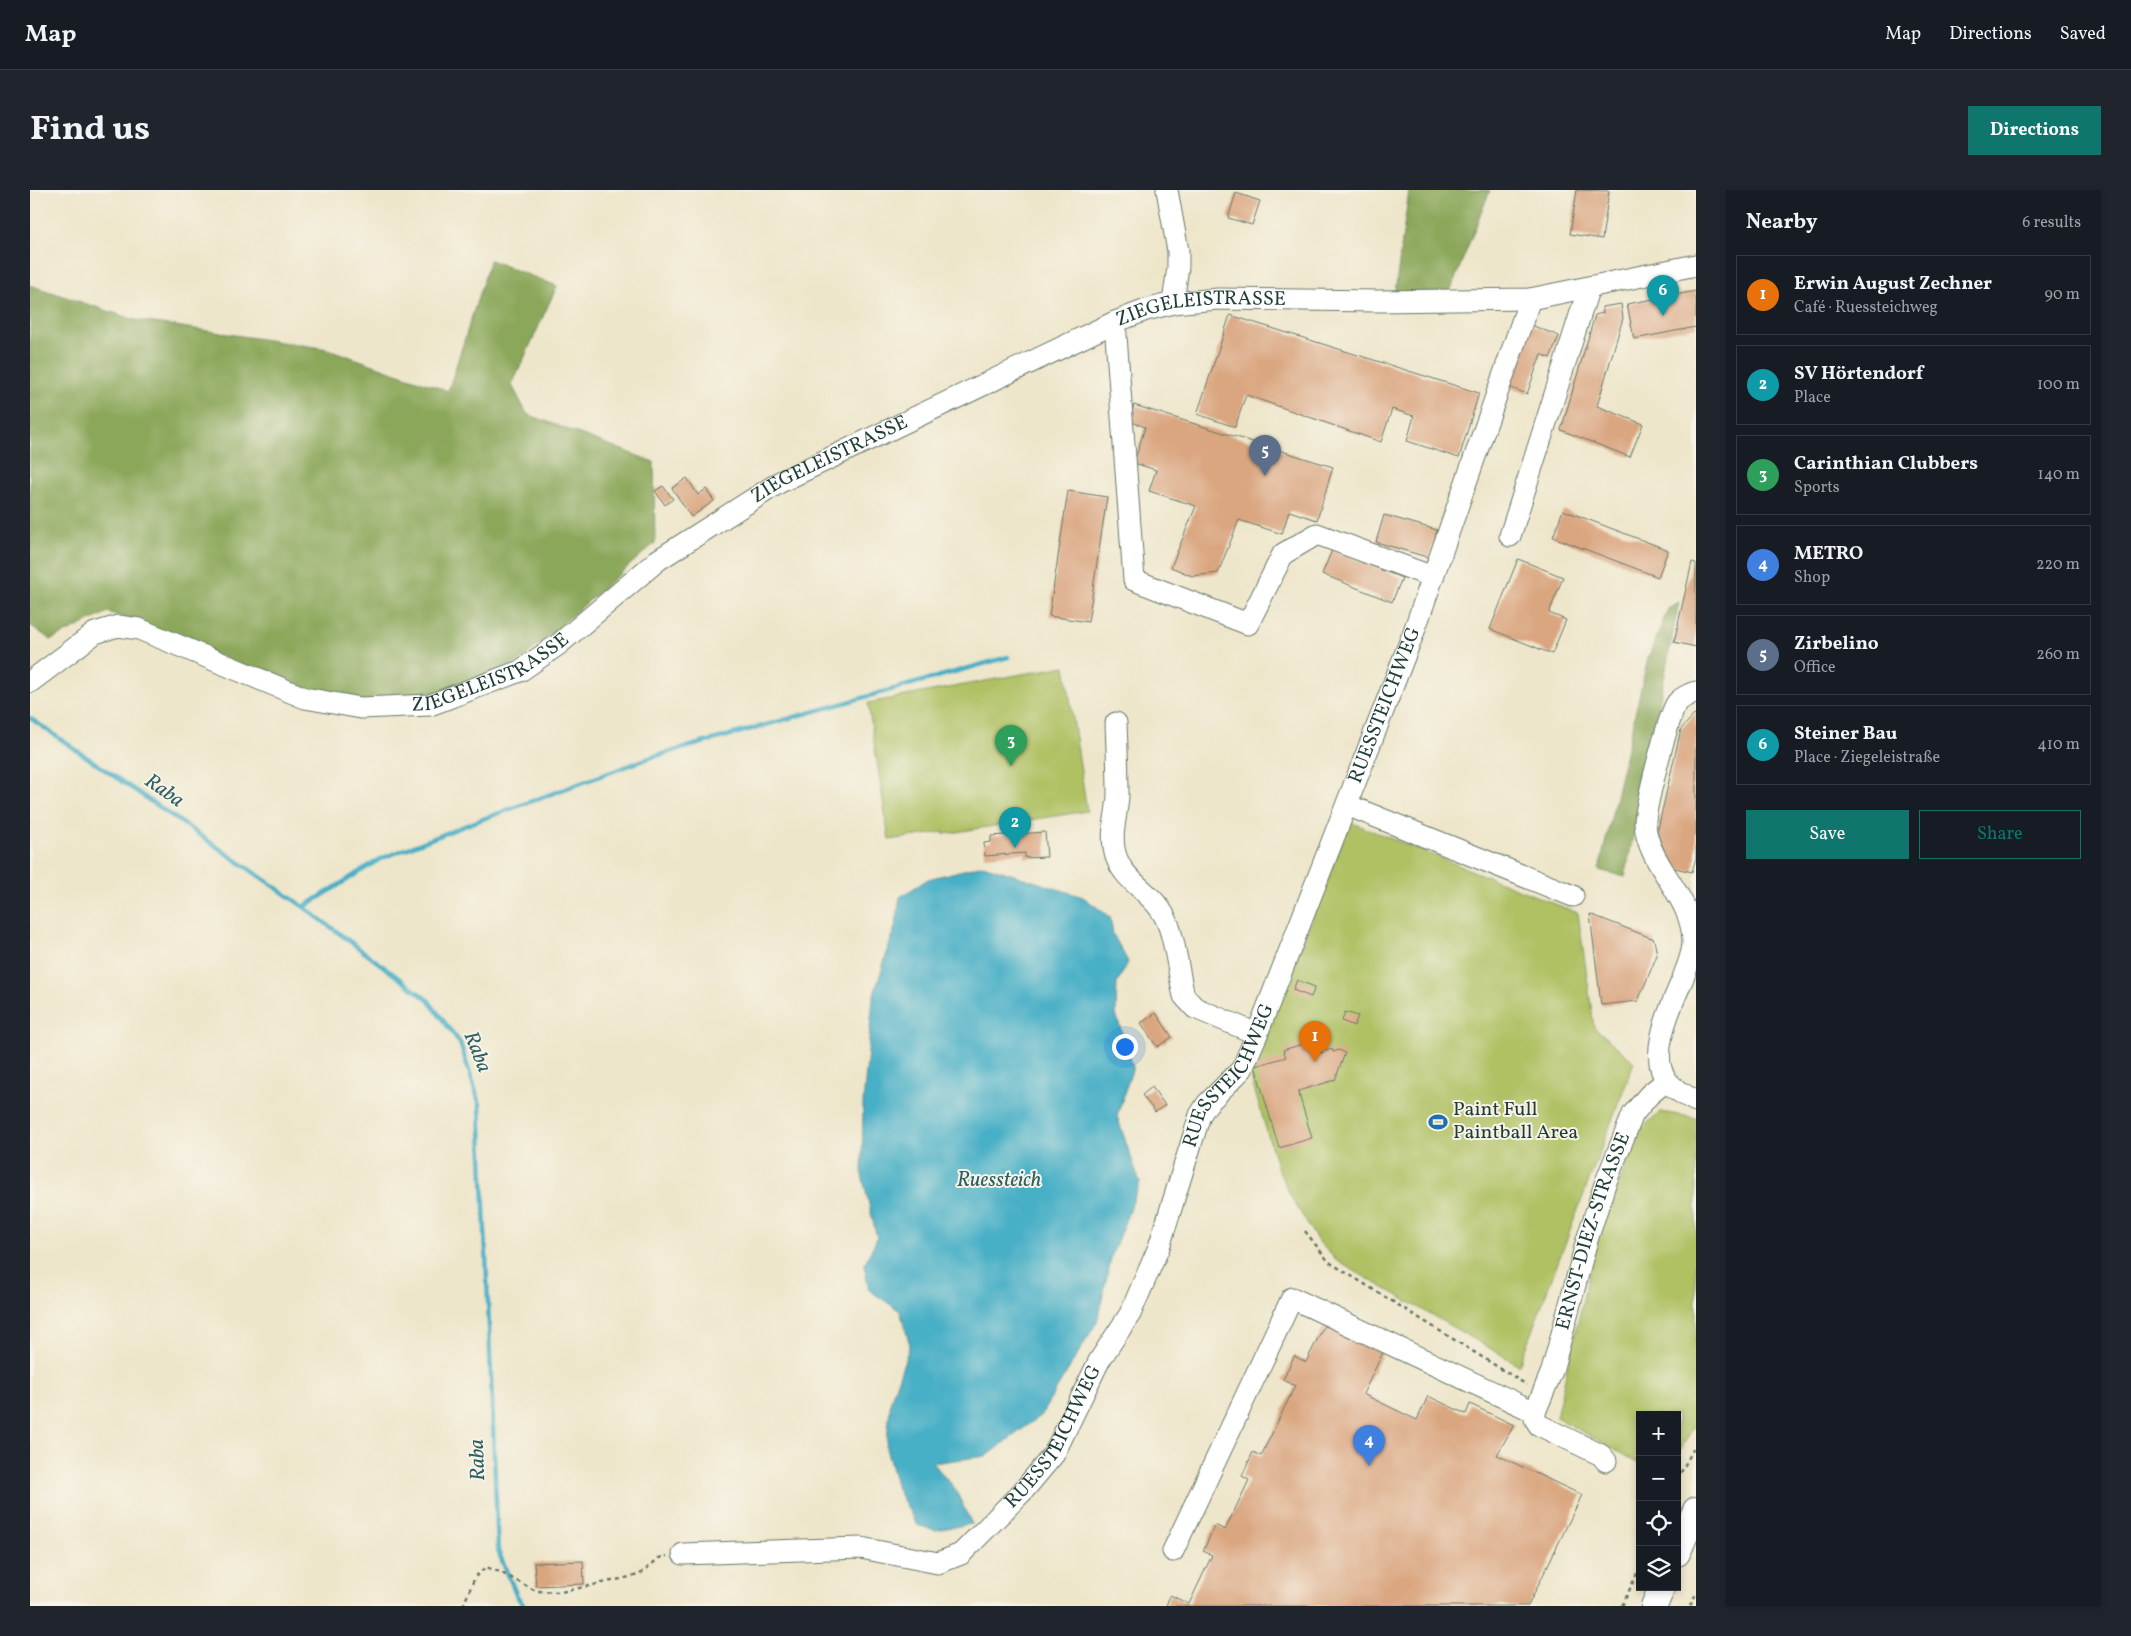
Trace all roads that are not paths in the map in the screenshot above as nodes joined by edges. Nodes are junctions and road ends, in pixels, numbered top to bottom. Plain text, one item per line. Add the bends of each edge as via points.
1 (1167, 190) edge
2 (1696, 265) edge
3 (1589, 287) junction
4 (1530, 298) junction
5 (1173, 304) junction
6 (1115, 322) junction
7 (1510, 536) dead end
8 (1433, 577) junction
9 (30, 682) edge
10 (1696, 692) edge
11 (1116, 723) dead end
12 (1347, 805) junction
13 (1573, 896) dead end
14 (1694, 916) edge
15 (1689, 984) edge
16 (1257, 1034) junction
17 (1666, 1081) junction
18 (1696, 1101) edge
19 (1539, 1404) junction
20 (1606, 1461) dead end
21 (1696, 1510) edge
22 (1680, 1546) edge
23 (1173, 1551) dead end
24 (683, 1554) road end
25 (1660, 1591) edge
26 (1654, 1606) edge

1 - 5 street via 1178,251
2 - 3 street, ZIEGELEISTRASSE
3 - 4 street, ZIEGELEISTRASSE
3 - 7 street
4 - 5 street, ZIEGELEISTRASSE via 1378,301 1244,298
4 - 8 street, RUESSTEICHWEG
5 - 6 street, ZIEGELEISTRASSE
6 - 8 street via 1134,580 1248,624 1283,554 1317,534
6 - 9 street, ZIEGELEISTRASSE via 780,482 658,560 559,644 520,671 430,705 360,708 305,698 140,629 118,626 95,633
8 - 12 street, RUESSTEICHWEG
10 - 14 street via 1676,703 1660,752 1645,823 1652,849
11 - 16 street via 1118,797 1113,839 1120,866 1130,880 1155,901 1165,916 1184,996 1189,1003
12 - 13 street
12 - 16 street, RUESSTEICHWEG
14 - 15 street
15 - 17 street via 1660,1040 1660,1062
16 - 24 street, RUESSTEICHWEG via 1242,1069 1200,1115 1159,1247 1134,1306 1099,1361 1054,1454 1023,1492 961,1554 938,1562 861,1548
17 - 18 street
17 - 19 street, ERNST-DIEZ-STRASSE via 1633,1114 1605,1184 1586,1240 1552,1371
19 - 20 street via 1535,1419 1539,1425 1601,1455
19 - 23 street via 1292,1298
21 - 22 main road
25 - 26 main road

